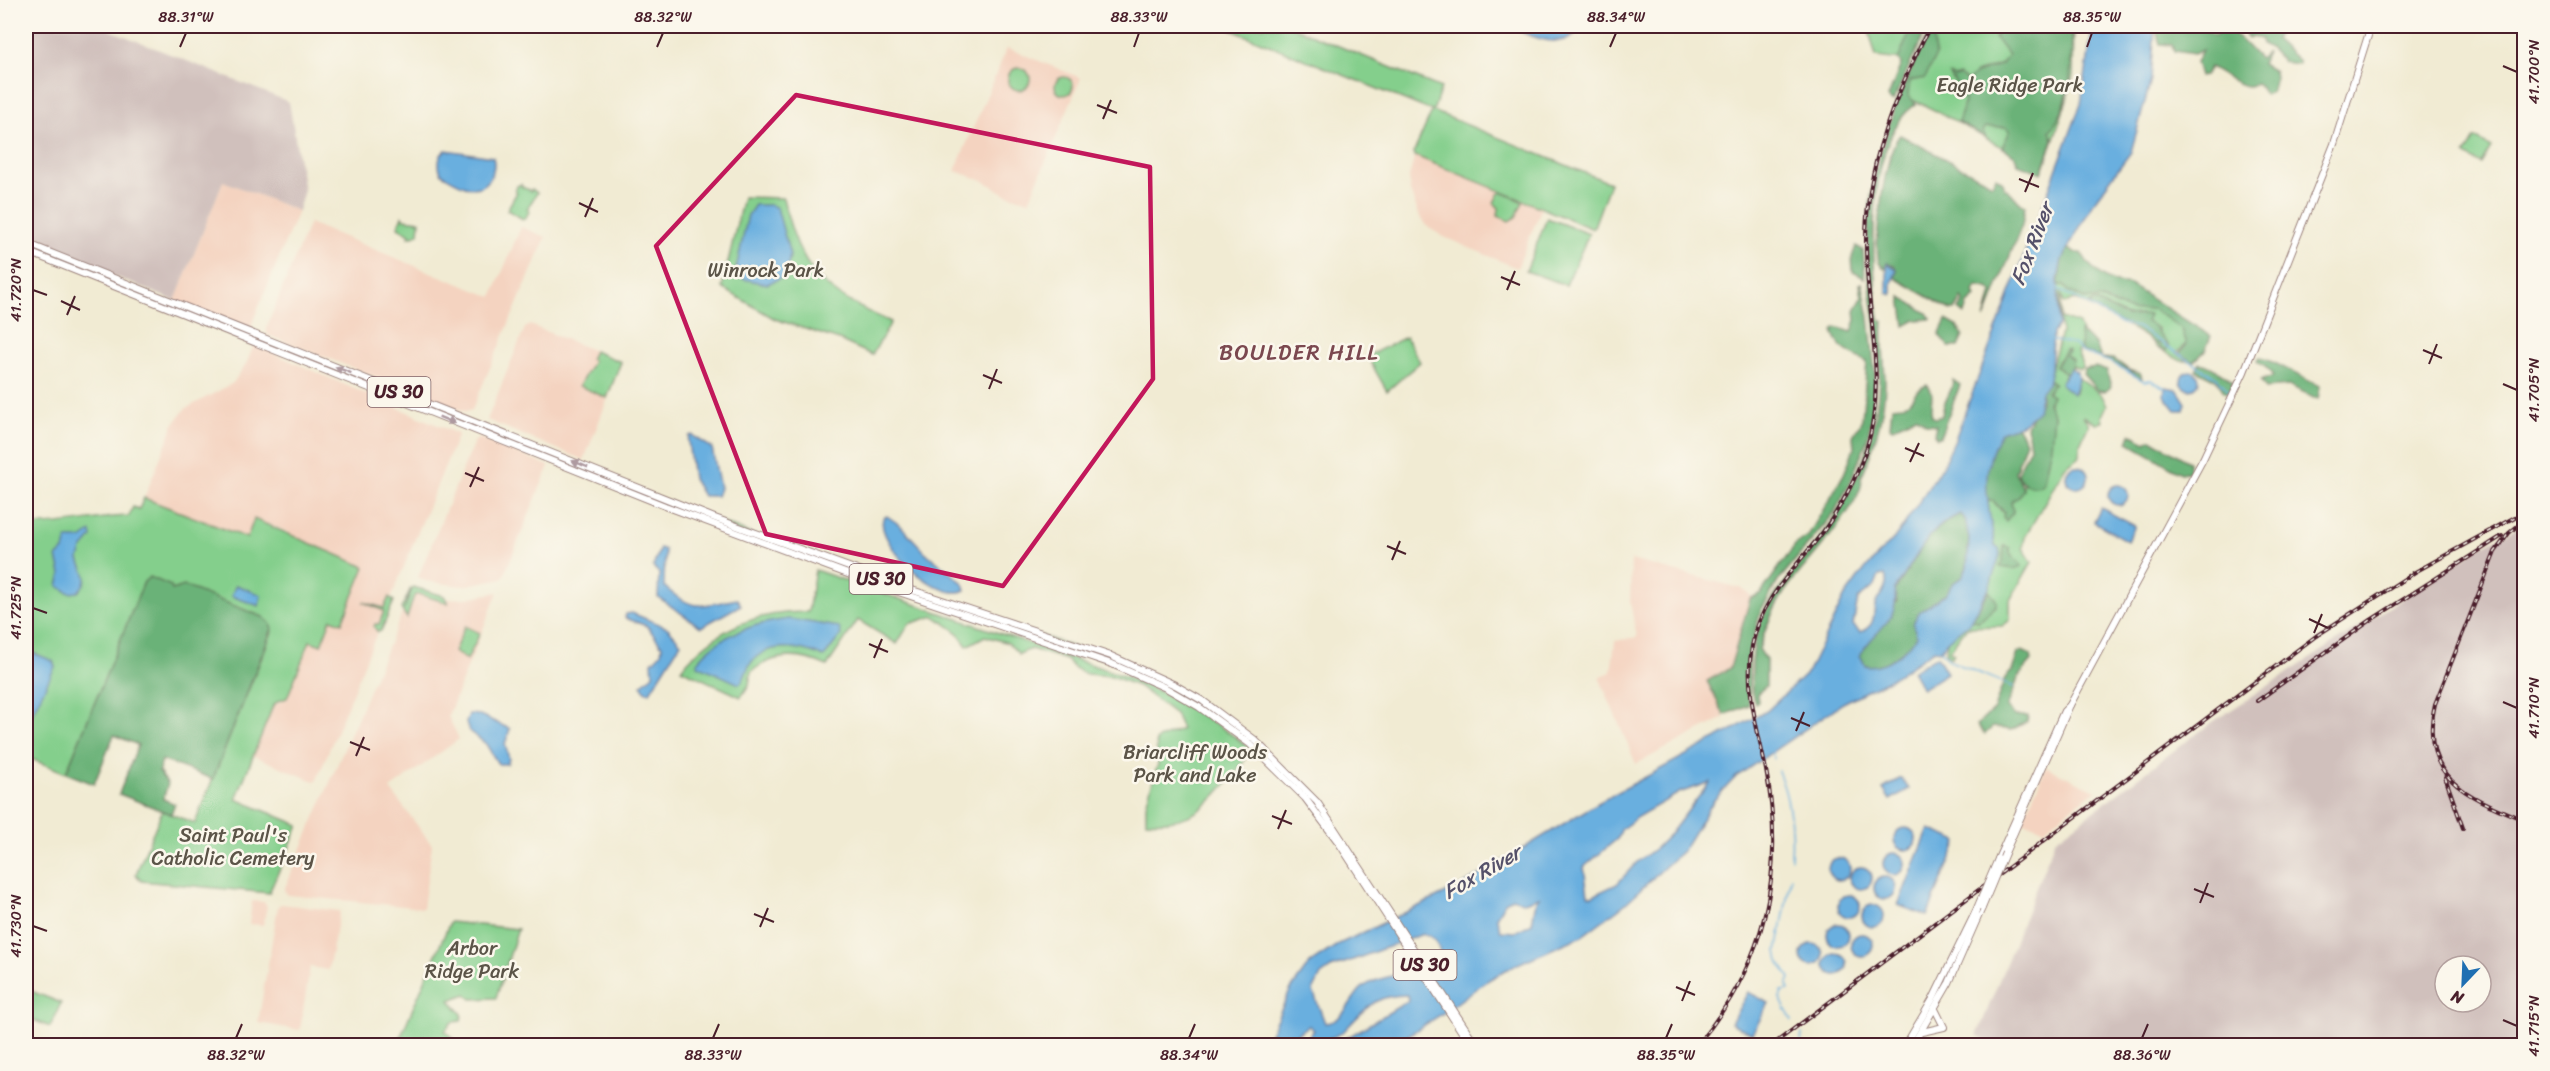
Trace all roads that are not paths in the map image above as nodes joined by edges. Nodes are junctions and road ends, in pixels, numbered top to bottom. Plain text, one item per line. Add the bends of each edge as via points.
1 (2371, 26) edge
2 (26, 243) edge
3 (26, 250) edge
4 (2070, 705) junction
5 (1381, 901) junction
6 (1935, 1009) junction
7 (1921, 1032) junction
8 (1466, 1033) junction
9 (1471, 1046) edge
10 (1478, 1046) edge
11 (1905, 1046) edge
12 (1912, 1046) edge

1 - 4 main road via 2334,144 2244,372 2204,459
5 -> 2 main road, US 30 via 1328,817 1284,766 1228,718 1153,674 712,517
3 -> 5 main road, US 30 via 709,523 1149,680 1223,723 1281,772 1326,824
4 - 6 main road, bridge
4 - 11 main road, bridge via 2045,750 1975,913
5 - 8 main road, US 30
6 - 7 main road
6 - 7 main road via 1944,1027
7 - 12 main road
8 - 9 main road, US 30
8 - 10 main road, US 30

